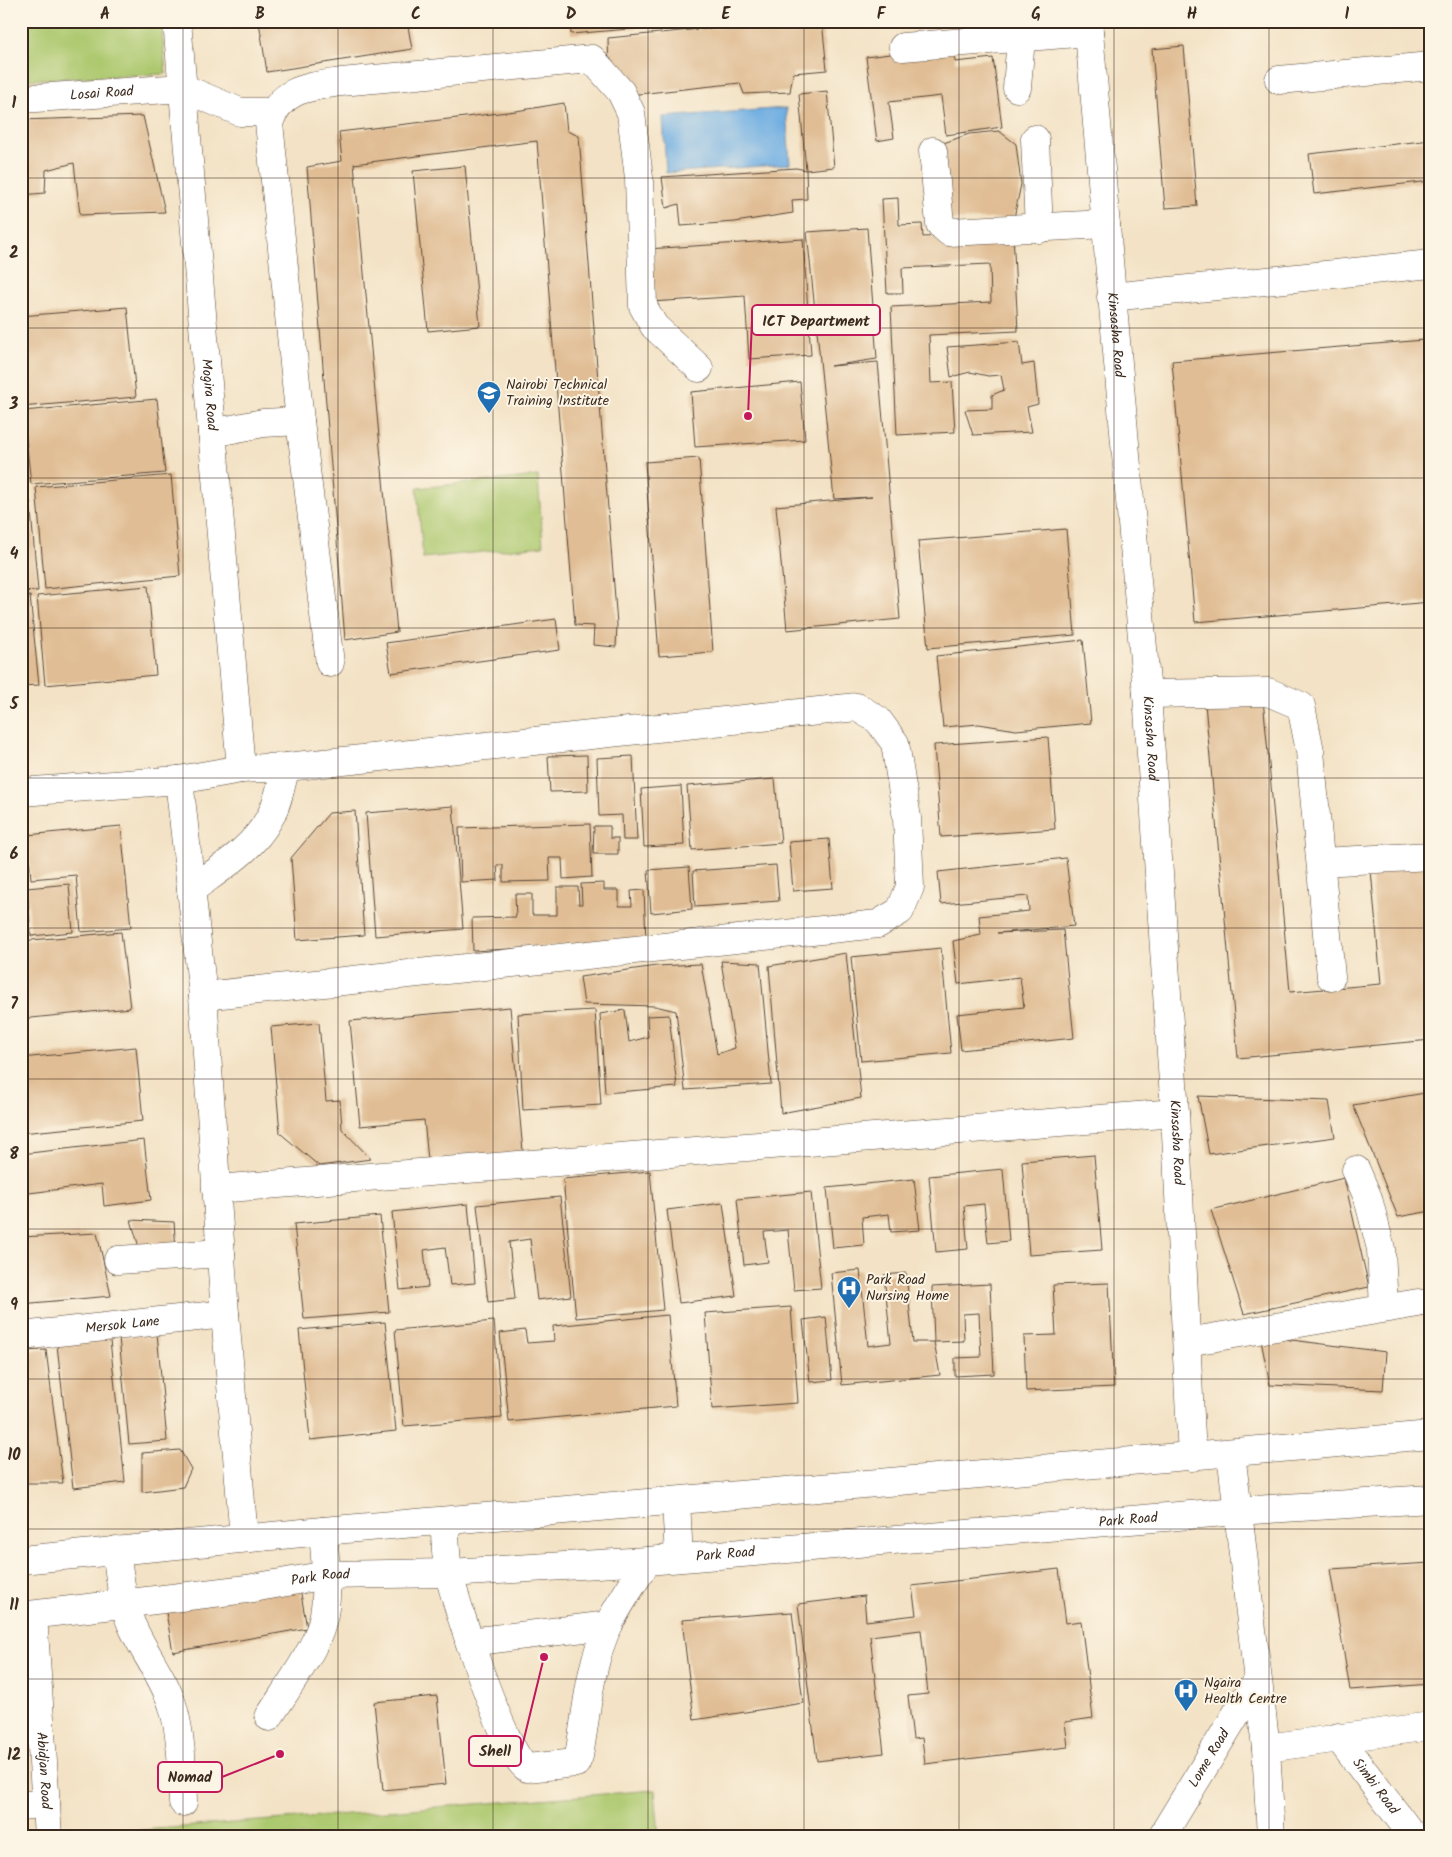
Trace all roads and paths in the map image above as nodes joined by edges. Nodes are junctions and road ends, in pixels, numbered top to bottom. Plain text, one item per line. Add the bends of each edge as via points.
1 (177, 21) edge
2 (1088, 26) edge
3 (1021, 37) junction
4 (903, 47) dead end
5 (1431, 66) edge
6 (1280, 80) dead end
7 (183, 88) junction
8 (1017, 88) dead end
9 (21, 99) edge
10 (273, 112) junction
11 (1035, 138) dead end
12 (933, 150) dead end
13 (1106, 224) junction
14 (1038, 229) junction
15 (1431, 264) edge
16 (1111, 296) junction
17 (699, 368) dead end
18 (300, 421) junction
19 (212, 433) junction
20 (330, 663) dead end
21 (1147, 694) junction
22 (286, 767) junction
23 (241, 769) junction
24 (179, 780) junction
25 (21, 792) edge
26 (1431, 856) edge
27 (1321, 862) junction
28 (191, 890) junction
29 (1331, 977) dead end
30 (203, 996) junction
31 (1175, 1113) junction
32 (1356, 1170) dead end
33 (216, 1189) junction
34 (221, 1253) junction
35 (118, 1260) dead end
36 (1418, 1303) dead end
37 (1384, 1308) junction
38 (224, 1314) junction
39 (21, 1336) edge
40 (1188, 1342) junction
41 (1431, 1434) edge
42 (1231, 1453) junction
43 (1192, 1456) junction
44 (1431, 1500) edge
45 (676, 1501) junction
46 (1237, 1511) junction
47 (444, 1521) junction
48 (323, 1531) junction
49 (244, 1538) junction
50 (116, 1550) junction
51 (679, 1558) junction
52 (21, 1560) edge
53 (647, 1560) junction
54 (449, 1573) junction
55 (327, 1575) junction
56 (125, 1604) junction
57 (27, 1616) edge
58 (609, 1625) junction
59 (469, 1642) junction
60 (1257, 1680) junction
61 (269, 1717) dead end
62 (1431, 1726) edge
63 (1338, 1737) junction
64 (1266, 1748) junction
65 (183, 1802) dead end
66 (34, 1805) edge
67 (48, 1836) edge
68 (1162, 1836) edge
69 (1271, 1836) edge
70 (1413, 1836) edge

1 - 7 street, Mogira Road
2 - 3 street
2 - 13 street, Kinsasha Road
3 - 4 street
3 - 8 street
5 - 6 street
7 - 9 street, Losai Road
7 - 10 street via 240,112
7 - 19 street, Mogira Road
10 - 17 street via 301,88 592,60 621,92 631,113 639,178 643,306 654,326
10 - 18 street via 269,123
11 - 14 street
12 - 14 street via 943,229 950,232
13 - 14 street
13 - 16 street, Kinsasha Road
15 - 16 street
16 - 21 street, Kinsasha Road
18 - 19 street via 263,423
18 - 20 street
19 - 23 street, Mogira Road
21 - 27 street via 1268,692 1301,706 1310,751
21 - 31 street, Kinsasha Road
22 - 23 street
22 - 28 street via 270,818 259,834 241,853
22 - 30 street via 857,707 878,720 895,743 907,818 910,887 900,911 878,924
23 - 24 street
24 - 25 street
24 - 28 street
26 - 27 street
27 - 29 street
28 - 30 street
30 - 33 street
31 - 33 street
31 - 40 street, Kinsasha Road
32 - 37 street via 1368,1198 1382,1249
33 - 34 street
34 - 35 street
34 - 38 street
36 - 37 street
37 - 40 street
38 - 39 street, Mersok Lane
38 - 49 street
40 - 43 street, Kinsasha Road
41 - 42 street
42 - 43 street
42 - 46 street
43 - 45 street
44 - 46 street, Park Road
45 - 47 street
45 - 51 street
46 - 51 street, Park Road
46 - 60 street
47 - 48 street
47 - 54 street
48 - 49 street
48 - 55 street
49 - 50 street
50 - 52 street
50 - 56 street
51 - 53 street, Park Road
53 - 54 street, Park Road
53 - 58 street
54 - 55 street, Park Road
54 - 59 street
55 - 56 street, Park Road
55 - 61 street via 322,1624 305,1659
56 - 57 street, Park Road
56 - 65 street via 134,1631 160,1675 172,1705 181,1740
57 - 66 street, Abidjan Road
58 - 59 street
58 - 59 street via 593,1669 580,1756 571,1765 522,1766 507,1738
60 - 64 street
60 - 68 street, Lome Road
62 - 63 street
63 - 64 street
63 - 70 street, Simbi Road
64 - 69 street
66 - 67 street, Abidjan Road

